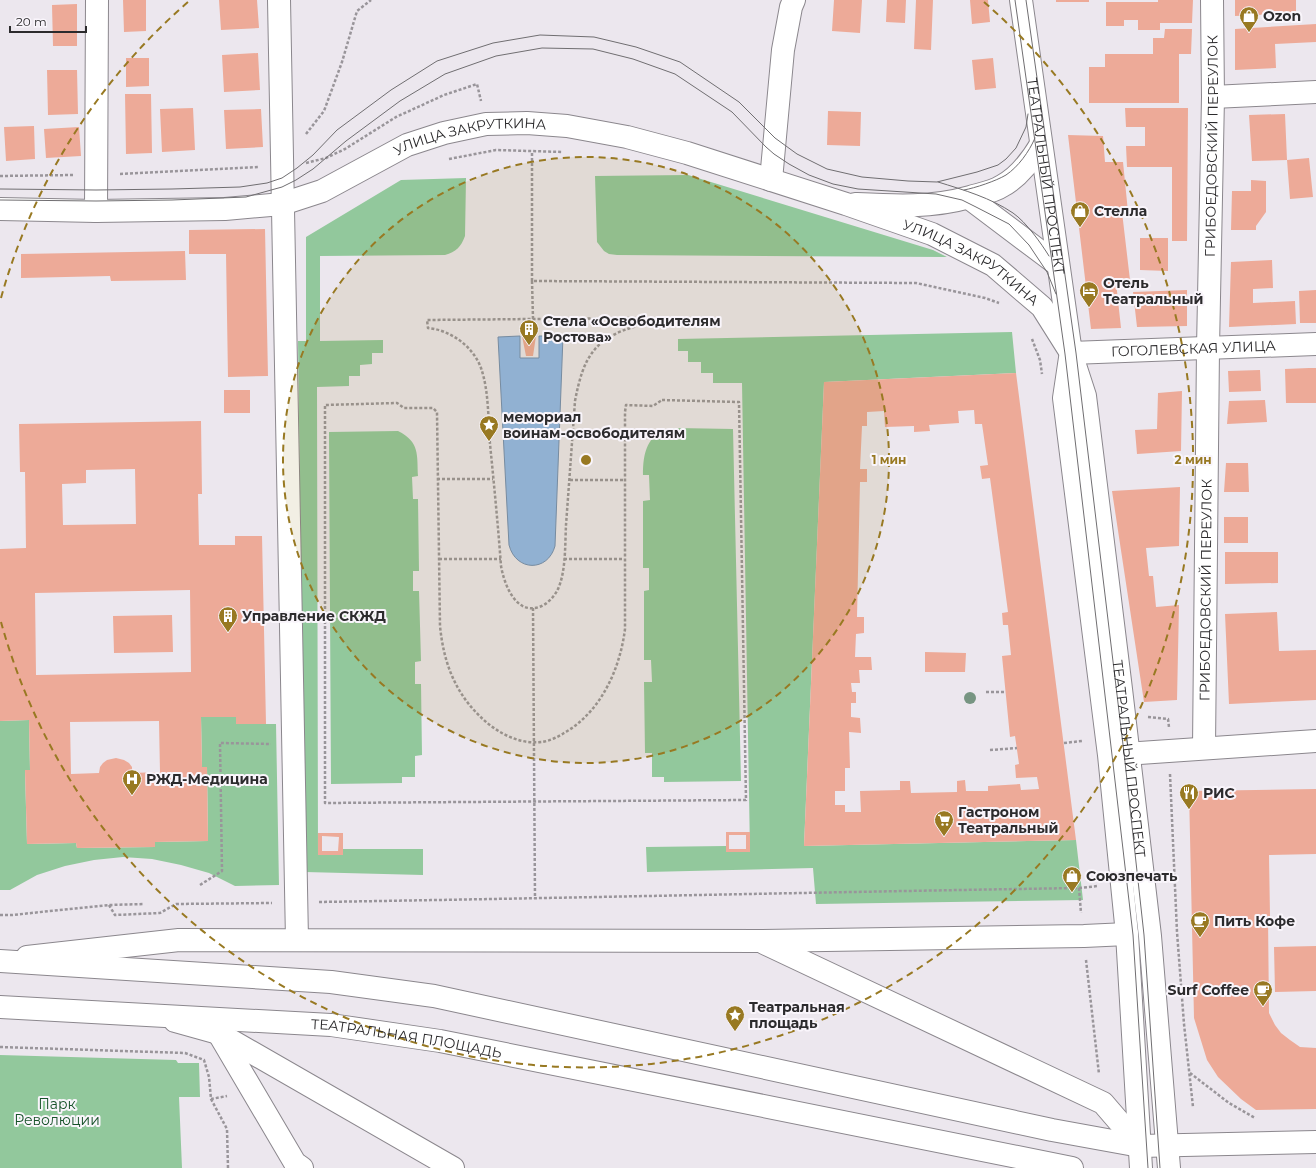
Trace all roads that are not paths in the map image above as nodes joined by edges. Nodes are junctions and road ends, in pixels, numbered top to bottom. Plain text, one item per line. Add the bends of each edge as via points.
1 (97, 0) edge
2 (279, 0) edge
3 (794, 0) edge
4 (1020, 0) edge
5 (1212, 0) edge
6 (1316, 92) edge
7 (1213, 97) junction
8 (1041, 144) junction
9 (771, 180) junction
10 (969, 198) junction
11 (282, 204) junction
12 (846, 204) junction
13 (0, 209) edge
14 (96, 210) junction
15 (1058, 264) junction
16 (1316, 344) edge
17 (1208, 348) junction
18 (1071, 353) junction
19 (1316, 741) edge
20 (1204, 748) junction
21 (1119, 754) junction
22 (1127, 934) junction
23 (297, 940) junction
24 (760, 941) junction
25 (0, 960) edge
26 (0, 1007) edge
27 (159, 1016) junction
28 (218, 1033) junction
29 (1316, 1142) edge
30 (1140, 1146) junction
31 (1167, 1146) junction
32 (302, 1168) edge
33 (453, 1168) edge
34 (1072, 1168) edge
35 (1141, 1168) edge
36 (1169, 1168) edge

1 - 14 street
2 - 11 street
3 - 9 street via 783,50
4 - 8 street, ТЕАТРАЛЬНЫЙ ПРОСПЕКТ
5 - 7 street, ГРИБОЕДОВСКИЙ ПЕРЕУЛОК
6 - 7 street
7 - 17 street, ГРИБОЕДОВСКИЙ ПЕРЕУЛОК
8 - 10 street, УЛИЦА ЗАКРУТКИНА via 1034,158 1013,179 1001,187
8 - 15 street, ТЕАТРАЛЬНЫЙ ПРОСПЕКТ
9 - 11 street, УЛИЦА ЗАКРУТКИНА via 627,137 567,126 527,123 486,124 444,133 407,145 322,191
9 - 12 street, УЛИЦА ЗАКРУТКИНА
10 - 12 street, УЛИЦА ЗАКРУТКИНА via 930,206
10 - 15 street
11 - 14 street, УЛИЦА ЗАКРУТКИНА via 225,209
11 - 23 street
12 - 18 street, УЛИЦА ЗАКРУТКИНА via 932,234 993,265 1042,307
13 - 14 street, УЛИЦА ЗАКРУТКИНА
15 - 18 street, ТЕАТРАЛЬНЫЙ ПРОСПЕКТ
16 - 17 street, ГОГОЛЕВСКАЯ УЛИЦА
17 - 18 street, ГОГОЛЕВСКАЯ УЛИЦА
17 - 20 street, ГРИБОЕДОВСКИЙ ПЕРЕУЛОК
18 - 21 street, ТЕАТРАЛЬНЫЙ ПРОСПЕКТ via 1085,396
19 - 20 street
20 - 21 street
21 - 22 street, ТЕАТРАЛЬНЫЙ ПРОСПЕКТ
21 - 31 street, ТЕАТРАЛЬНЫЙ ПРОСПЕКТ via 1150,936
22 - 24 street
22 - 30 street, ТЕАТРАЛЬНЫЙ ПРОСПЕКТ
23 - 24 street
23 - 25 street via 179,940
24 - 30 street via 1103,1103
25 - 30 street via 331,982 434,996 1052,1130
26 - 27 street
27 - 28 street
27 - 34 street, ТЕАТРАЛЬНАЯ ПЛОЩАДЬ via 330,1025 440,1041
28 - 32 street via 295,1162
28 - 33 street
29 - 31 street
30 - 31 street
30 - 35 street, ТЕАТРАЛЬНЫЙ ПРОСПЕКТ
31 - 36 street, ТЕАТРАЛЬНЫЙ ПРОСПЕКТ

